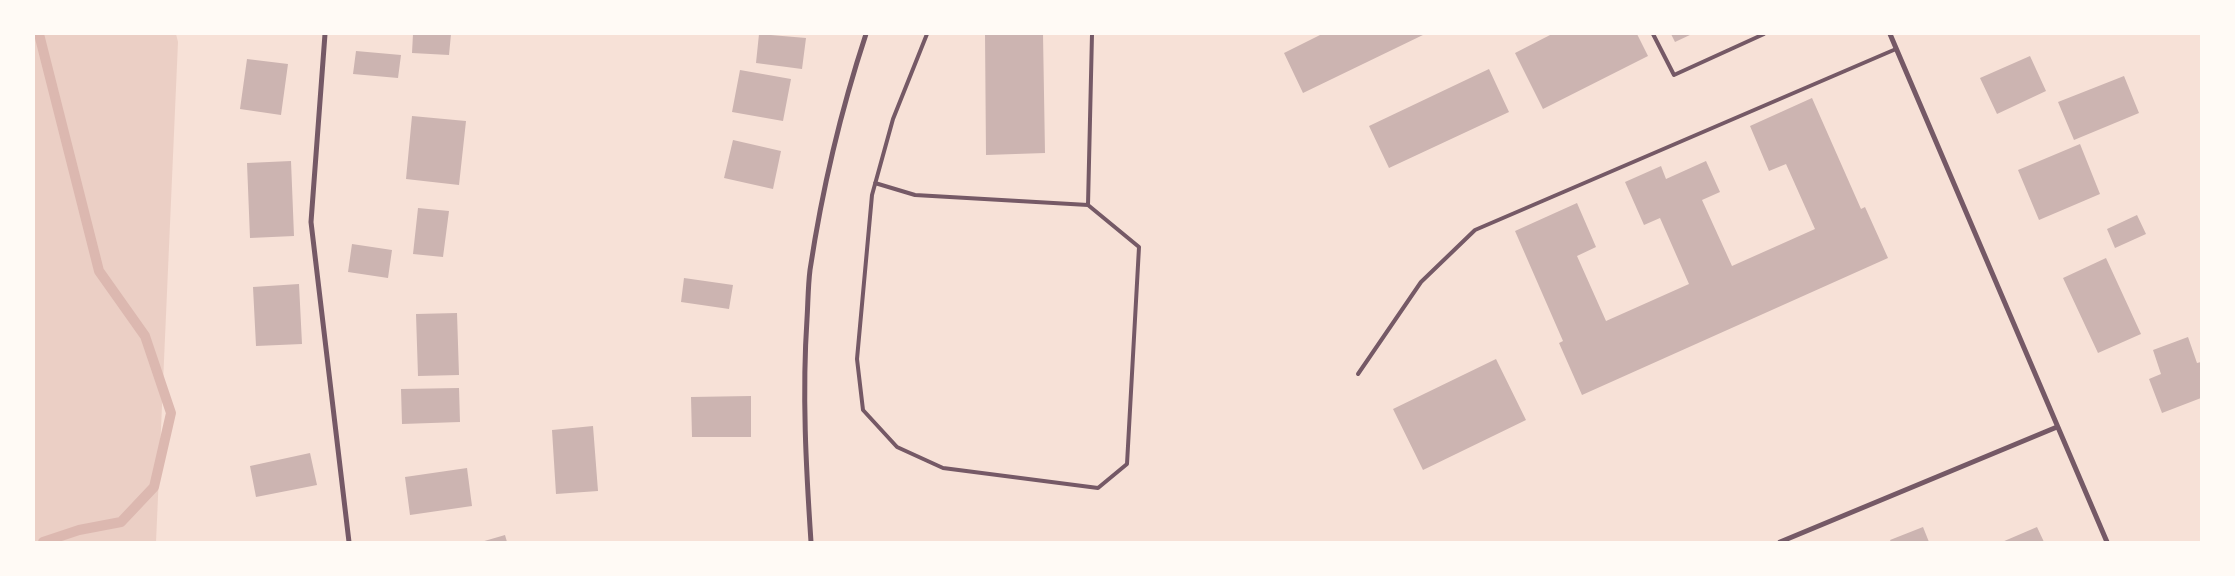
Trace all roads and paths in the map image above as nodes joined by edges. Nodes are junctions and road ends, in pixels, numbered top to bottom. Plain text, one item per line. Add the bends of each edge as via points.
1 (325, 34) edge
2 (866, 34) edge
3 (927, 34) edge
4 (1092, 34) edge
5 (1652, 34) edge
6 (1764, 34) edge
7 (1890, 34) edge
8 (1896, 49) junction
9 (875, 184) junction
10 (1088, 205) junction
11 (1358, 374) dead end
12 (2057, 427) junction
13 (349, 542) edge
14 (811, 542) edge
15 (1780, 542) edge
16 (2108, 542) edge

1 - 13 street via 312,222
2 - 14 street via 847,91 831,158 810,271 804,373
3 - 9 lane via 893,119
4 - 10 lane
5 - 6 lane via 1674,75
7 - 8 street
8 - 11 lane via 1475,230 1421,282
8 - 12 street
9 - 10 lane via 915,195
9 - 10 lane via 857,359 863,410 897,446 943,468 1098,488 1127,464 1139,247
12 - 15 street
12 - 16 street

